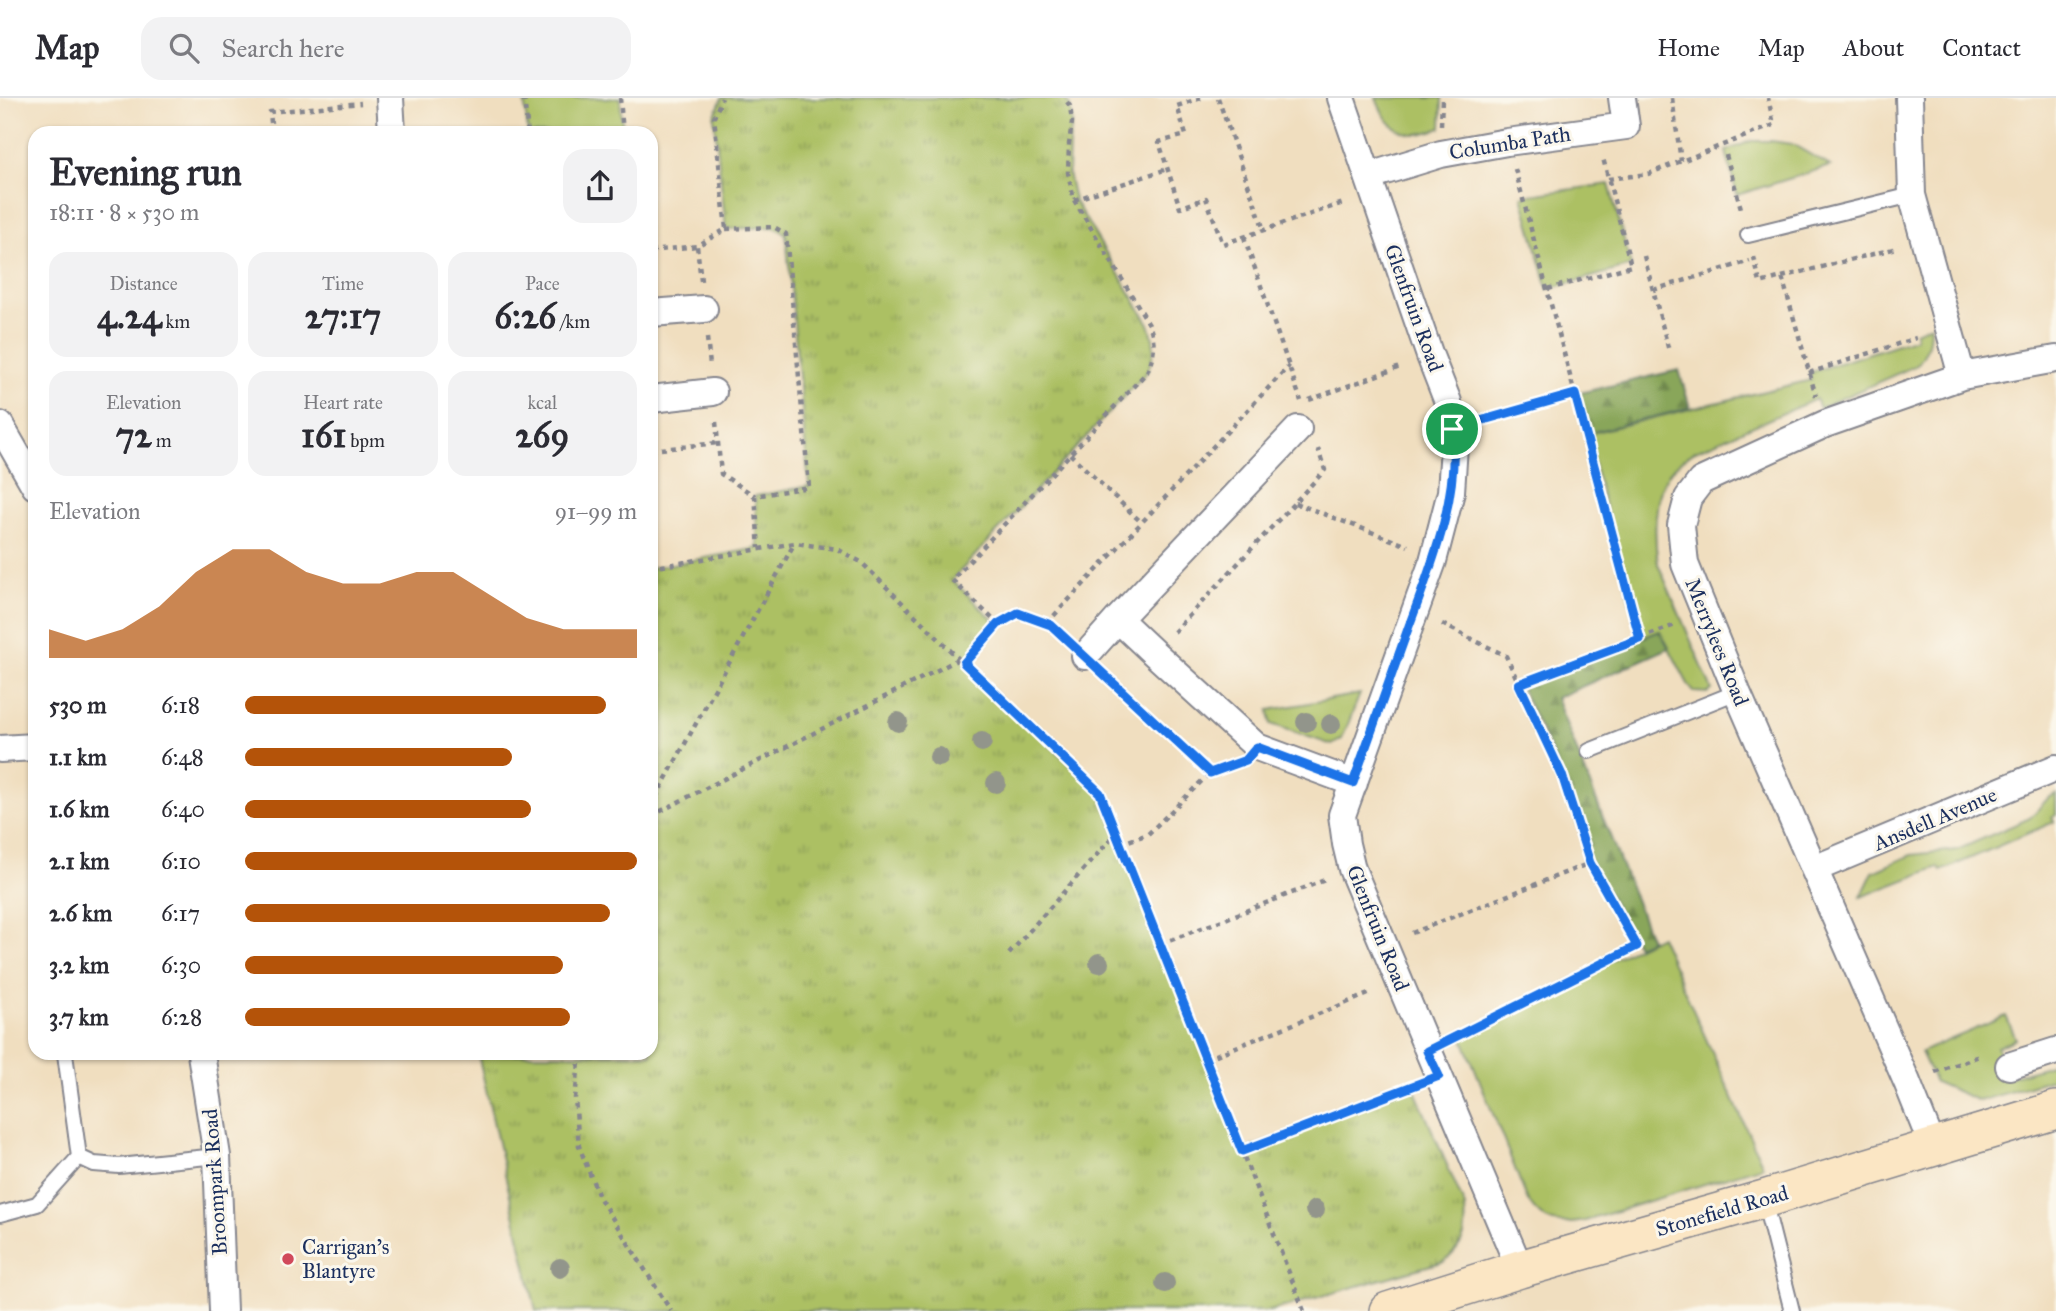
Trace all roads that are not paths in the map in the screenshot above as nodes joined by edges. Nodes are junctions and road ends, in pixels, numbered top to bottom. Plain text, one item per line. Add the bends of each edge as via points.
1 (1341, 98) edge
2 (1622, 98) edge
3 (1909, 98) edge
4 (390, 99) edge
5 (392, 126) edge
6 (1372, 184) junction
7 (1912, 195) junction
8 (1748, 235) road end
9 (704, 309) dead end
10 (658, 312) edge
11 (2056, 359) edge
12 (1962, 376) junction
13 (713, 392) dead end
14 (658, 398) edge
15 (0, 425) edge
16 (1298, 429) dead end
17 (28, 474) edge
18 (1118, 619) junction
19 (1085, 656) road end
20 (1737, 692) junction
21 (28, 747) edge
22 (0, 749) edge
23 (1589, 751) dead end
24 (2056, 768) edge
25 (1353, 783) junction
26 (1814, 870) junction
27 (2056, 1051) edge
28 (66, 1060) edge
29 (202, 1060) edge
30 (2009, 1066) road end
31 (2056, 1110) edge
32 (1934, 1147) junction
33 (217, 1156) junction
34 (79, 1157) junction
35 (1764, 1199) junction
36 (0, 1214) edge
37 (1520, 1269) junction
38 (223, 1311) edge
39 (1388, 1311) edge
40 (1792, 1311) edge

1 - 6 street, Glenfruin Road
2 - 6 street, Columba Path via 1626,126 1441,154
3 - 7 street
4 - 5 street
6 - 25 street, Glenfruin Road via 1448,402 1454,446 1451,492 1434,556
7 - 8 lane
7 - 12 street
9 - 10 street
11 - 12 street, Merrylees Road
12 - 20 street, Merrylees Road via 1825,424 1701,481 1688,498 1681,525 1685,564
13 - 14 street
15 - 17 street
16 - 18 street
18 - 19 street
18 - 25 street via 1257,747
20 - 23 lane
20 - 26 street, Merrylees Road
21 - 22 street
24 - 26 street, Ansdell Avenue
25 - 37 street, Glenfruin Road via 1342,815 1352,869
26 - 32 street, Merrylees Road
27 - 30 street
28 - 34 lane
29 - 33 street, Broompark Road
31 - 32 street, Stonefield Road
32 - 35 street, Stonefield Road
33 - 34 lane via 119,1166 94,1164
33 - 38 street, Broompark Road
34 - 36 lane via 37,1204
35 - 37 street, Stonefield Road
35 - 40 lane
37 - 39 street, Stonefield Road

